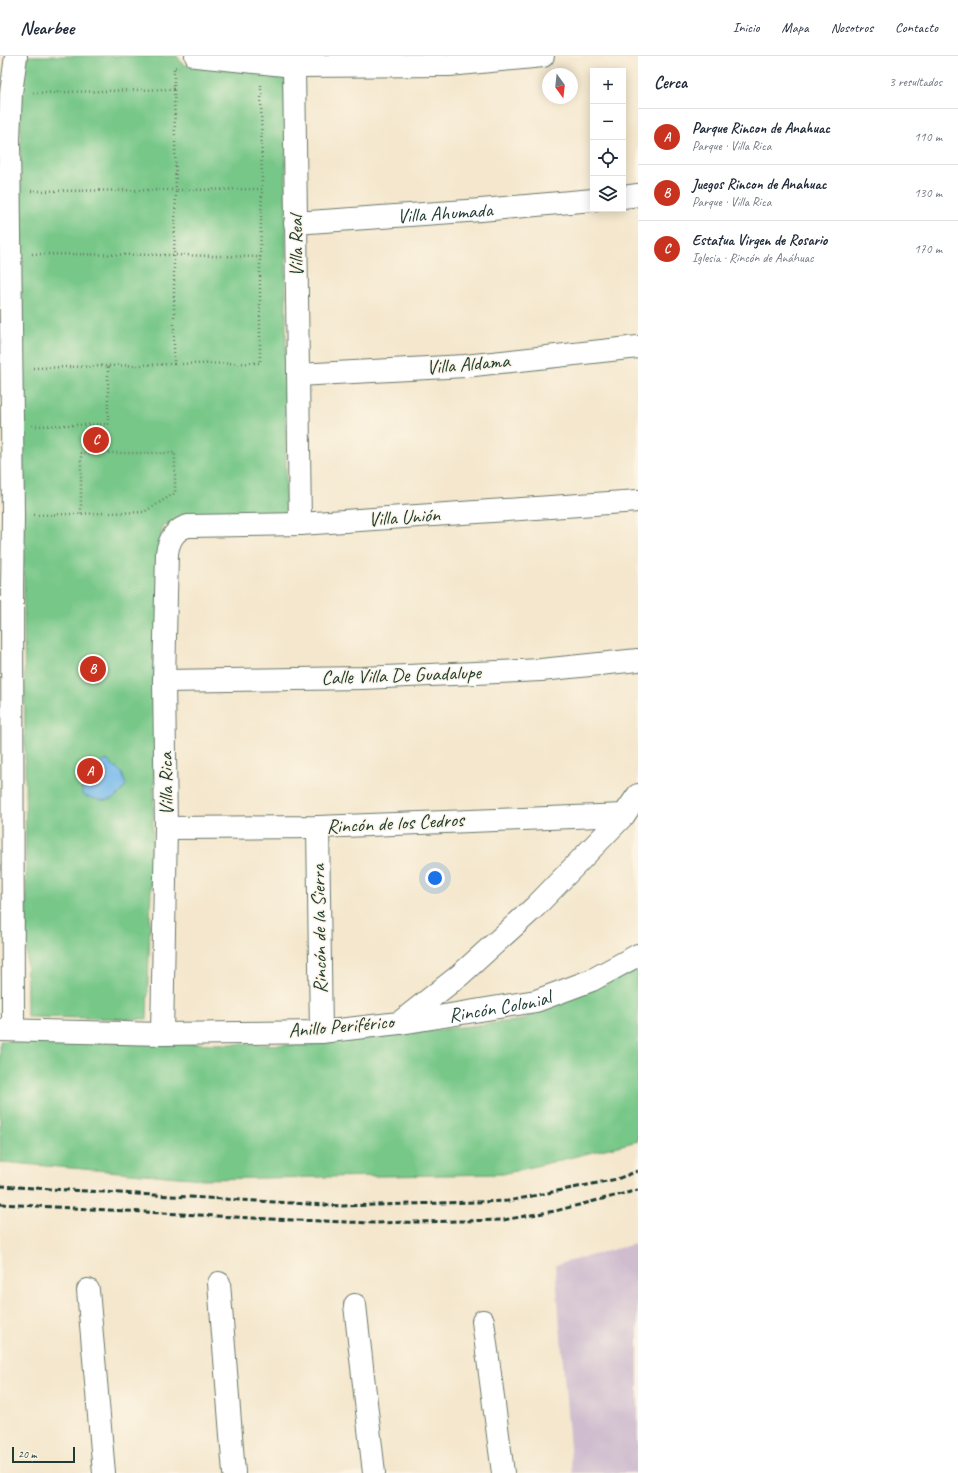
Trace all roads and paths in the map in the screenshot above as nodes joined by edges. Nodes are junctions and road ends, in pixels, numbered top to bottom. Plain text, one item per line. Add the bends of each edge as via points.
1 (16, 56) edge
2 (543, 56) edge
3 (189, 62) edge
4 (294, 66) junction
5 (254, 84) dead end
6 (174, 89) junction
7 (11, 93) junction
8 (5, 145) edge
9 (262, 188) junction
10 (176, 190) junction
11 (10, 192) junction
12 (638, 195) edge
13 (626, 197) edge
14 (590, 200) edge
15 (295, 222) junction
16 (10, 254) junction
17 (174, 255) junction
18 (260, 257) junction
19 (638, 347) edge
20 (174, 364) junction
21 (108, 365) junction
22 (6, 375) edge
23 (298, 375) junction
24 (12, 427) junction
25 (638, 501) edge
26 (81, 514) junction
27 (13, 515) junction
28 (300, 524) junction
29 (172, 536) joint
30 (6, 594) edge
31 (638, 660) edge
32 (164, 681) junction
33 (638, 795) edge
34 (624, 815) junction
35 (318, 827) junction
36 (166, 828) junction
37 (6, 880) edge
38 (638, 956) edge
39 (399, 1023) junction
40 (6, 1030) edge
41 (321, 1032) junction
42 (162, 1034) junction
43 (219, 1283) dead end
44 (88, 1290) dead end
45 (355, 1305) dead end
46 (483, 1321) dead end
47 (104, 1473) edge
48 (234, 1473) edge
49 (374, 1473) edge
50 (502, 1473) edge

1 - 7 street
2 - 4 street via 449,65
3 - 4 street
3 - 6 path via 174,67
4 - 15 street, Villa Real
5 - 9 path via 261,85
6 - 7 path
6 - 10 path
7 - 8 street
8 - 11 street
9 - 10 path
9 - 18 path
10 - 11 path
10 - 17 path
11 - 16 street
12 - 13 street
14 - 15 street, Villa Ahumada
15 - 23 street, Villa Real
16 - 17 path
16 - 22 street
17 - 18 path
17 - 20 path
18 - 20 path via 260,362
19 - 23 street, Villa Aldama via 465,366
20 - 21 path
21 - 22 path
21 - 24 path via 108,424
22 - 24 street
23 - 28 street, Villa Real
24 - 27 street
25 - 28 street, Villa Unión
26 - 26 path via 144,512 175,493 175,453 81,453
26 - 27 path
27 - 30 street
28 - 29 street, Villa Unión via 188,526
29 - 32 street, Villa Rica via 167,553
30 - 37 street
31 - 32 street, Calle Villa De Guadalupe via 541,670 370,678
32 - 36 street, Villa Rica
33 - 34 street, Anillo Periférico
34 - 35 street, Rincón de los Cedros
34 - 39 street, Anillo Periférico via 529,912 460,975
35 - 36 street, Rincón de los Cedros
35 - 41 street, Rincón de la Sierra
36 - 42 street, Villa Rica
37 - 40 street
38 - 39 street, Rincón Colonial via 592,980 536,1001
39 - 41 street, Anillo Periférico
40 - 42 street, Anillo Periférico
41 - 42 street, Anillo Periférico
43 - 48 street
44 - 47 street
45 - 49 street
46 - 50 street

